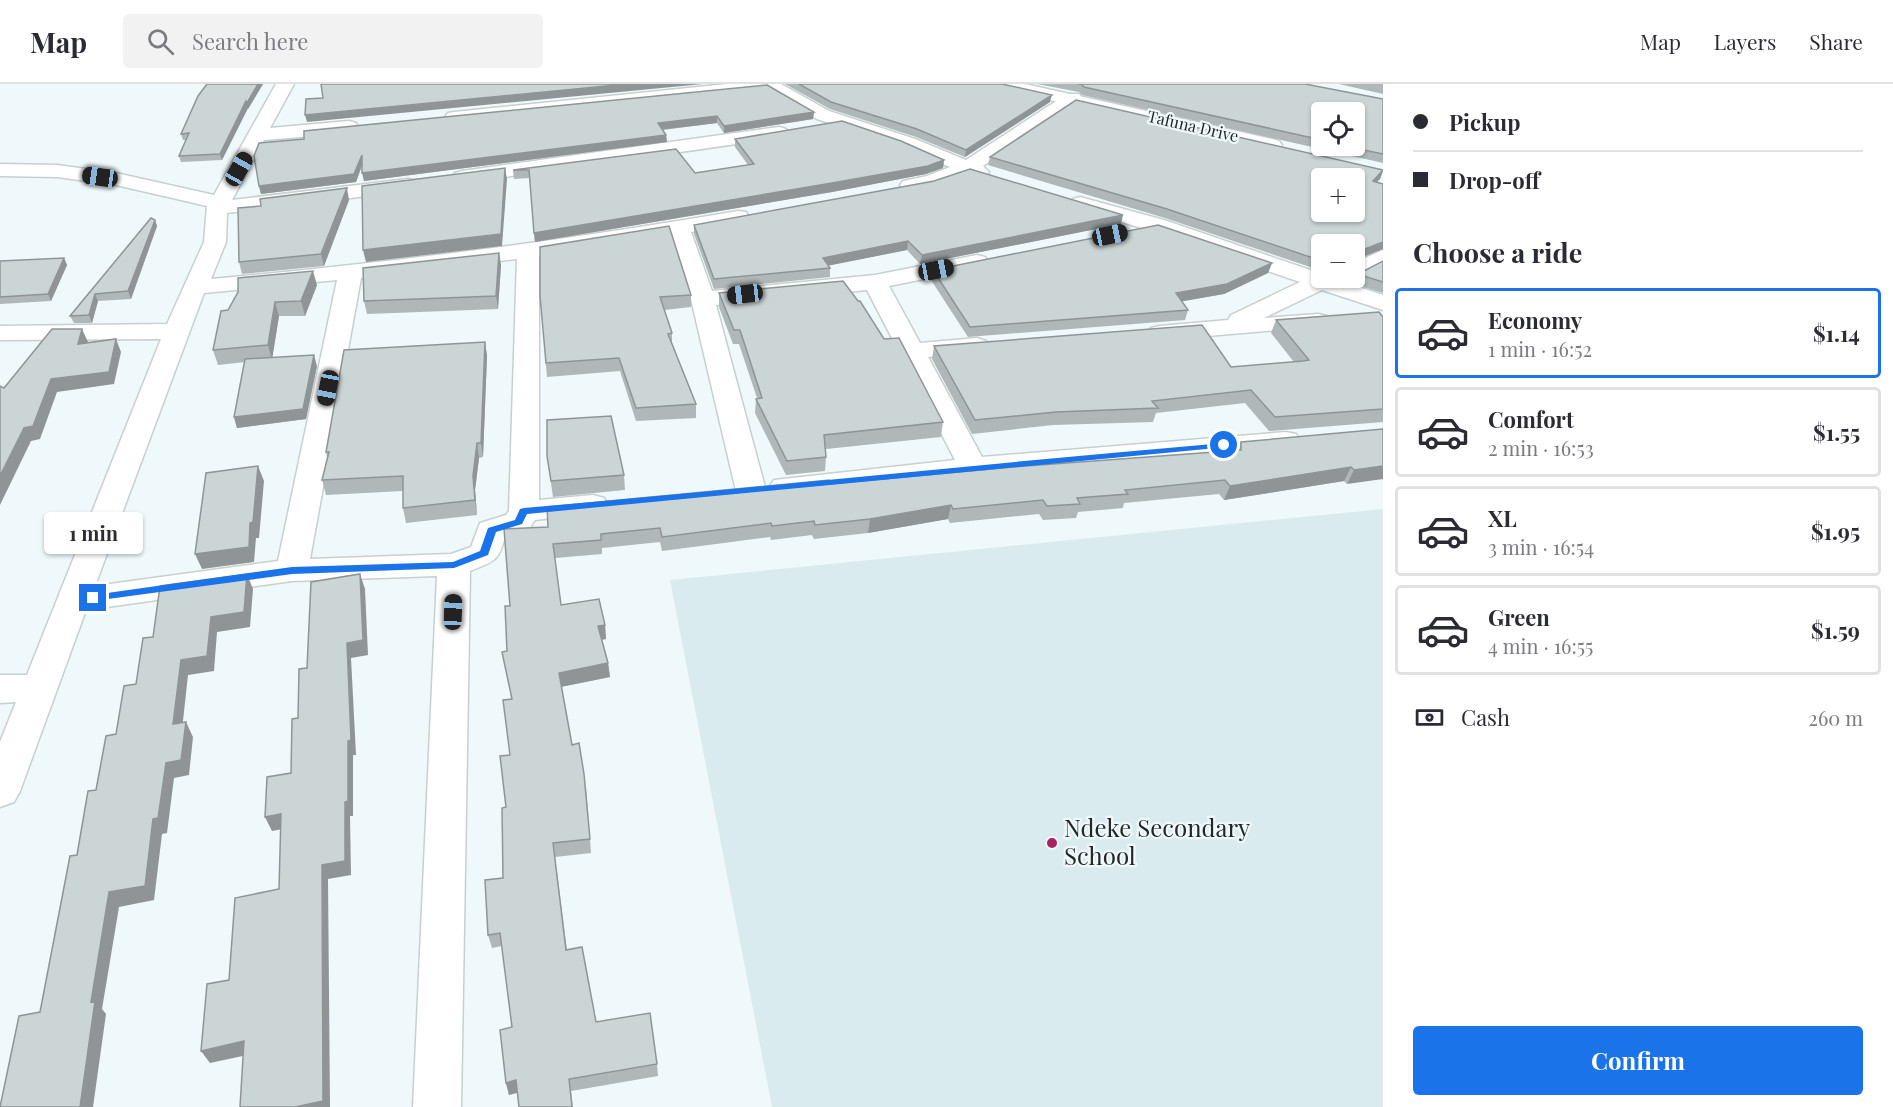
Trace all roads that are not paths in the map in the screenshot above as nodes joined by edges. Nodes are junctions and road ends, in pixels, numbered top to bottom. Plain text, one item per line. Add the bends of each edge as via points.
1 (1002, 84) edge
2 (291, 85) edge
3 (769, 85) edge
4 (1072, 98) junction
5 (430, 119) edge
6 (840, 122) junction
7 (371, 125) edge
8 (258, 135) junction
9 (1288, 148) edge
10 (967, 168) junction
11 (0, 170) edge
12 (1000, 178) edge
13 (447, 180) edge
14 (424, 183) edge
15 (886, 190) edge
16 (1056, 195) edge
17 (219, 206) junction
18 (759, 213) edge
19 (1156, 225) junction
20 (679, 228) junction
21 (1110, 235) edge
22 (528, 252) junction
23 (1383, 257) edge
24 (997, 258) edge
25 (1365, 267) edge
26 (350, 274) junction
27 (1311, 274) edge
28 (874, 282) junction
29 (196, 287) junction
30 (1317, 288) edge
31 (1350, 288) edge
32 (703, 299) junction
33 (1383, 303) edge
34 (1360, 317) edge
35 (1222, 328) junction
36 (176, 332) junction
37 (0, 333) edge
38 (1138, 335) edge
39 (996, 345) edge
40 (912, 351) junction
41 (1313, 438) edge
42 (974, 467) junction
43 (615, 503) edge
44 (524, 511) junction
45 (454, 565) junction
46 (292, 570) junction
47 (71, 601) junction
48 (40, 687) junction
49 (0, 689) edge
50 (0, 791) edge
51 (437, 1107) edge

1 - 4 street, Tafuna Drive
2 - 8 street
3 - 5 street
3 - 6 street
4 - 9 street, Tafuna Drive
4 - 10 street
6 - 10 street via 908,143
6 - 13 street via 672,150
7 - 8 street
8 - 17 street
10 - 12 street
10 - 15 street via 932,181
11 - 17 street via 57,171 116,179
14 - 17 street
16 - 19 street
17 - 29 street via 215,242
18 - 20 street
19 - 21 street
19 - 27 street
20 - 22 street
20 - 32 street
22 - 26 street
22 - 44 street
23 - 25 street
24 - 28 street
26 - 29 street
26 - 46 street
28 - 32 street
28 - 40 street
29 - 36 street
30 - 35 street
31 - 33 street
32 - 42 street via 740,492
34 - 35 street
35 - 38 street
36 - 37 street
36 - 47 street
39 - 40 street
40 - 42 street
41 - 42 street
43 - 44 street
44 - 45 street via 518,522 492,530 484,553
45 - 46 street
45 - 51 street
46 - 47 street
47 - 48 street
48 - 49 street
48 - 50 street

